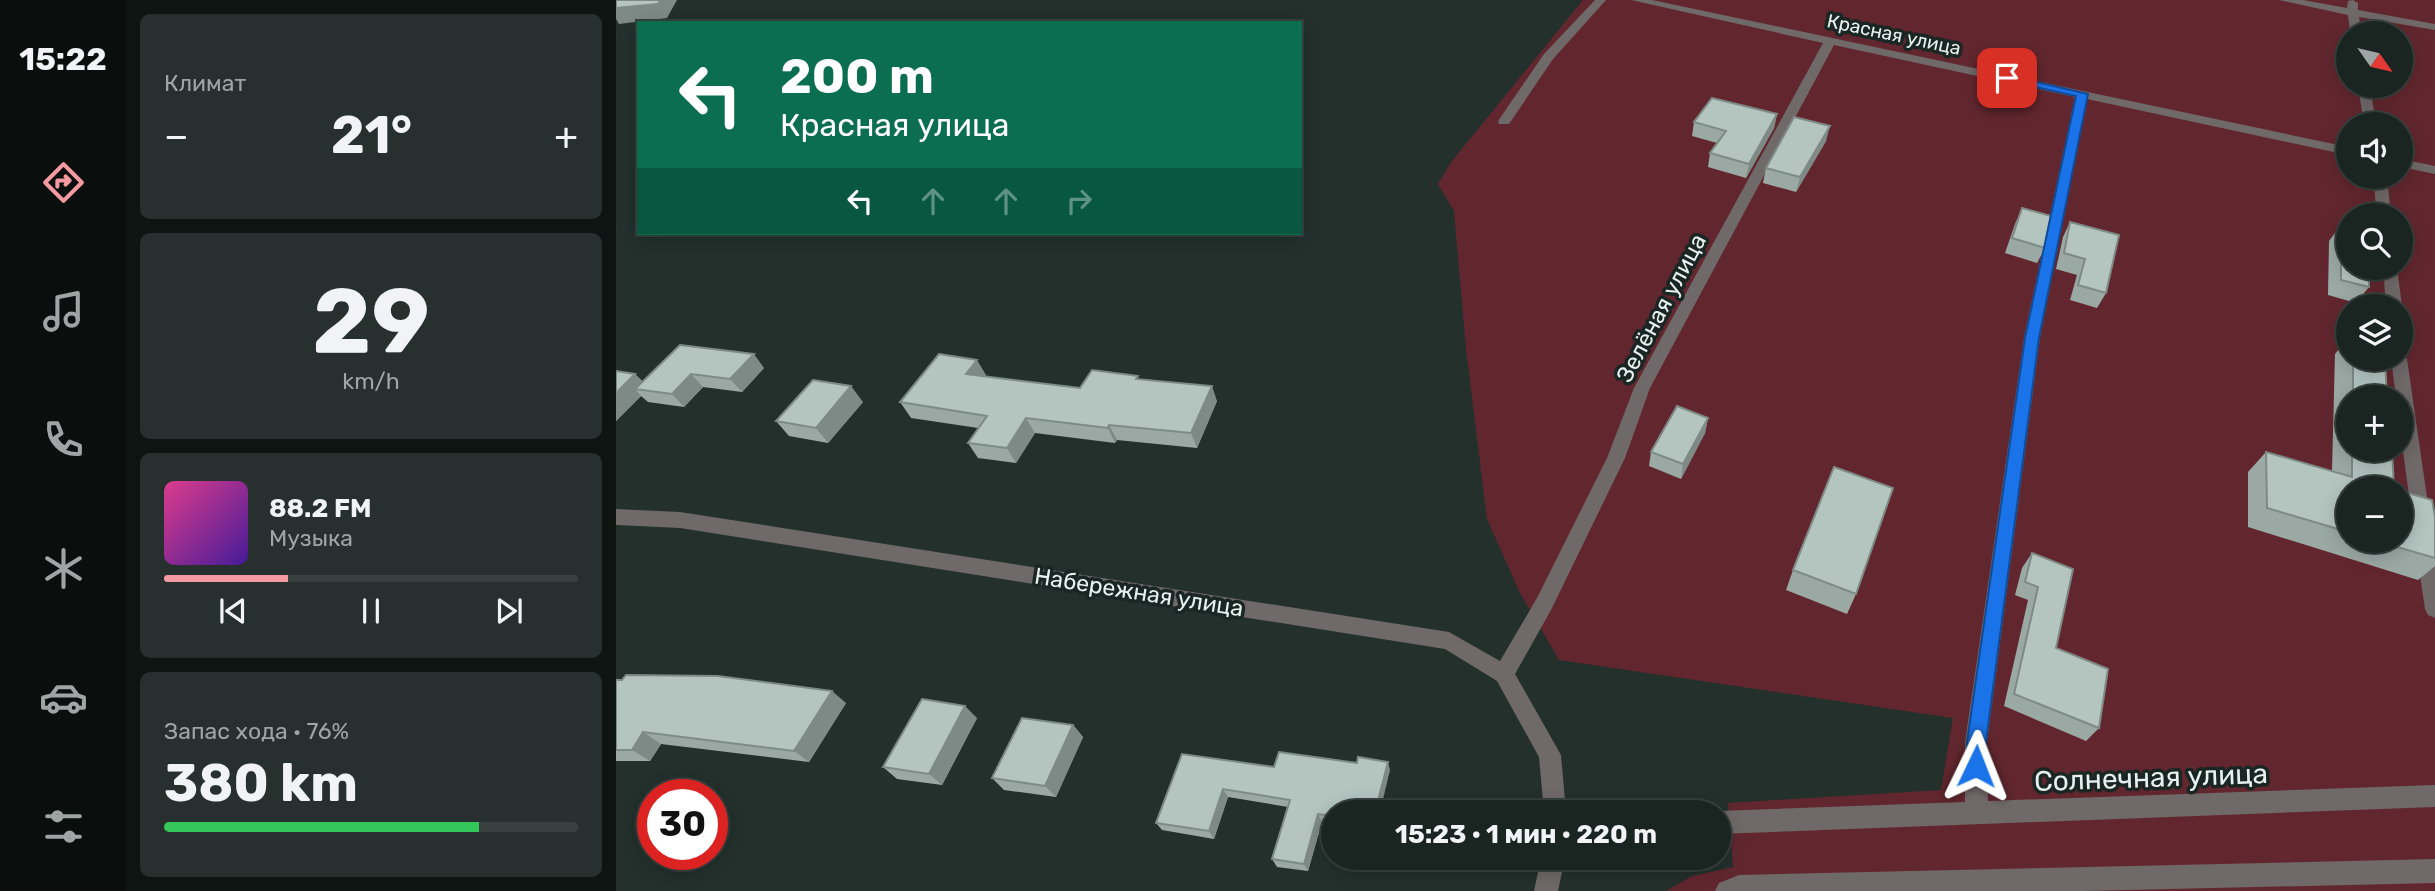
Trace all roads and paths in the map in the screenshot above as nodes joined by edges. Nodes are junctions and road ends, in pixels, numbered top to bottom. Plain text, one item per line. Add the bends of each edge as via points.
1 (1601, 0) edge
2 (1636, 0) edge
3 (2284, 0) edge
4 (2353, 6) edge
5 (2435, 27) edge
6 (1831, 40) junction
7 (2082, 94) junction
8 (1504, 121) dead end
9 (2336, 148) edge
10 (2413, 165) edge
11 (2435, 170) edge
12 (2401, 371) edge
13 (616, 517) edge
14 (2435, 609) edge
15 (1504, 674) junction
16 (2435, 796) edge
17 (1554, 800) edge
18 (1977, 813) junction
19 (1731, 821) edge
20 (1550, 870) edge
21 (2435, 871) edge
22 (1545, 891) edge
23 (1727, 891) edge

1 - 8 street via 1570,28
2 - 6 street, Красная улица
3 - 4 street
4 - 5 street
6 - 7 street, Красная улица
6 - 15 street, Зелёная улица via 1642,388 1616,458
7 - 9 street, Красная улица
7 - 18 street via 2032,338 1976,742
10 - 11 street
12 - 14 street
13 - 15 street, Набережная улица via 680,520 1449,641
15 - 17 street, Набережная улица via 1550,755
16 - 18 street, Солнечная улица
18 - 19 street, Солнечная улица
20 - 22 street
21 - 23 street via 1739,887

